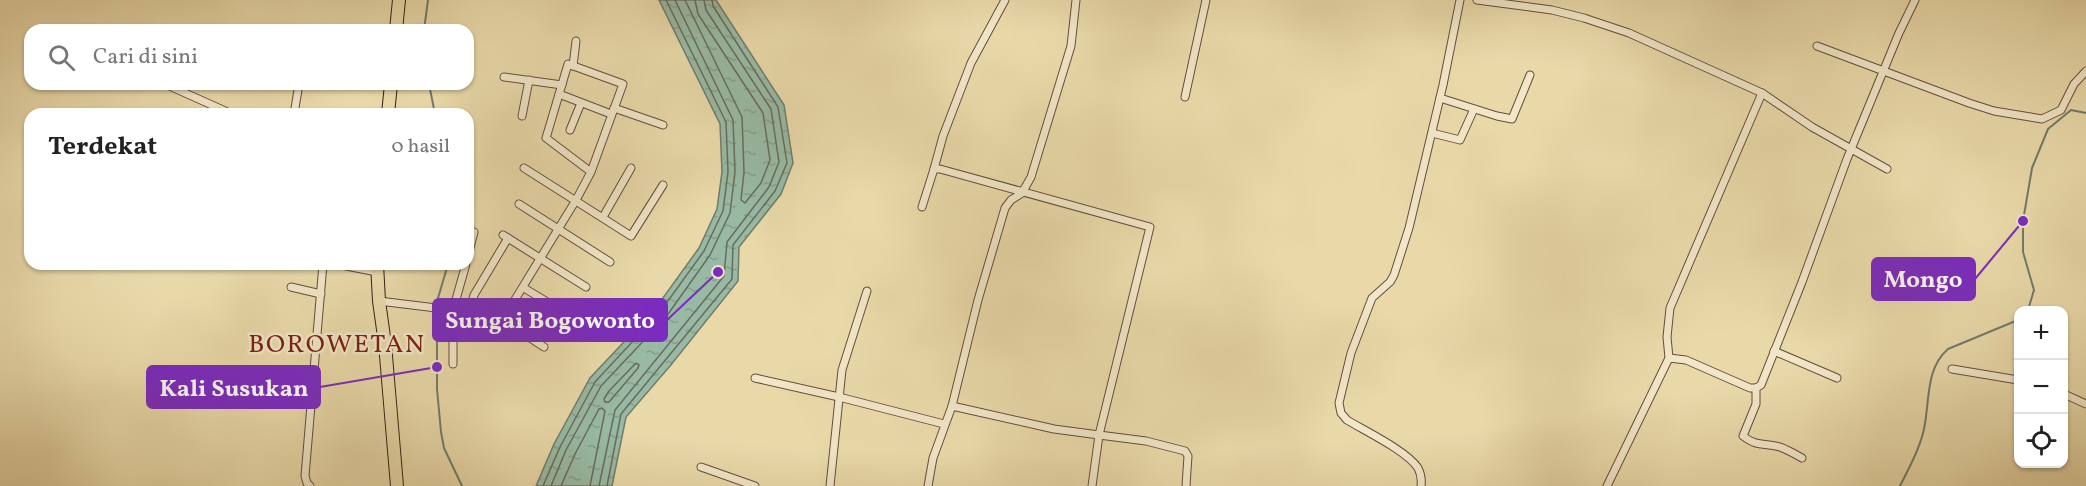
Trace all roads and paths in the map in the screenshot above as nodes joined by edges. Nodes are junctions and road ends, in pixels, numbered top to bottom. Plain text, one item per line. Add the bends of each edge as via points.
1 (399, 0) edge
2 (1005, 0) edge
3 (1076, 0) edge
4 (1206, 0) edge
5 (1460, 0) edge
6 (1477, 0) edge
7 (1916, 0) edge
8 (397, 24) edge
9 (576, 40) dead end
10 (1817, 46) dead end
11 (573, 66) junction
12 (2086, 71) edge
13 (1883, 72) junction
14 (1530, 75) dead end
15 (504, 77) dead end
16 (529, 80) junction
17 (562, 84) junction
18 (178, 90) edge
19 (298, 90) edge
20 (390, 90) edge
21 (1762, 93) junction
22 (559, 94) junction
23 (1185, 97) dead end
24 (1440, 98) junction
25 (581, 103) junction
26 (219, 108) edge
27 (295, 108) edge
28 (389, 108) edge
29 (1474, 109) junction
30 (613, 111) junction
31 (522, 116) dead end
32 (663, 125) dead end
33 (570, 130) dead end
34 (1432, 133) junction
35 (1852, 148) junction
36 (524, 168) dead end
37 (631, 168) dead end
38 (934, 169) junction
39 (1887, 169) dead end
40 (591, 172) junction
41 (663, 185) dead end
42 (1022, 192) junction
43 (576, 200) junction
44 (519, 204) dead end
45 (922, 207) dead end
46 (603, 217) junction
47 (559, 229) junction
48 (540, 258) junction
49 (610, 262) dead end
50 (323, 270) edge
51 (377, 270) edge
52 (463, 270) edge
53 (291, 287) dead end
54 (586, 287) dead end
55 (524, 288) junction
56 (867, 291) dead end
57 (321, 294) junction
58 (379, 301) junction
59 (453, 310) junction
60 (470, 312) junction
61 (494, 314) junction
62 (572, 317) dead end
63 (544, 347) dead end
64 (1774, 351) junction
65 (1669, 357) junction
66 (453, 364) dead end
67 (1952, 369) dead end
68 (755, 378) dead end
69 (1837, 378) dead end
70 (2014, 379) edge
71 (1756, 388) junction
72 (2068, 396) edge
73 (839, 397) junction
74 (2086, 404) edge
75 (952, 406) junction
76 (944, 424) junction
77 (1100, 435) junction
78 (1802, 458) dead end
79 (701, 467) dead end
80 (310, 486) edge
81 (397, 486) edge
82 (755, 486) edge
83 (830, 486) edge
84 (928, 486) edge
85 (1092, 486) edge
86 (1186, 486) edge
87 (1421, 486) edge
88 (1607, 486) edge

1 - 8 highway
2 - 38 street via 971,63
3 - 42 street via 1071,46 1031,177
4 - 23 street
5 - 24 street
6 - 21 street via 1552,10 1605,24
7 - 13 street
9 - 11 street
10 - 13 street
11 - 17 street via 568,64
11 - 30 street via 623,84
12 - 13 street via 2074,84 2061,110 2042,119 1969,104
13 - 35 street
14 - 29 street via 1512,119
15 - 16 street
16 - 17 street
16 - 31 street
17 - 22 street
18 - 26 street
19 - 27 street
20 - 28 highway
21 - 35 street
21 - 65 street via 1670,308
22 - 25 street
22 - 40 street via 546,138
24 - 29 street
24 - 34 street
25 - 30 street
25 - 33 street
29 - 34 street via 1460,140
30 - 32 street
30 - 40 street
34 - 87 street via 1394,275 1372,298 1351,353 1340,403 1347,420 1415,464
35 - 39 street
35 - 64 street
36 - 43 street
37 - 46 street
38 - 42 street
38 - 45 street
40 - 43 street
41 - 46 street via 631,236
42 - 75 street via 1007,204 995,238
42 - 77 street via 1150,227
43 - 46 street
43 - 47 street
44 - 47 street
47 - 48 street
47 - 49 street
48 - 54 street
48 - 55 street
48 - 60 street via 505,236 474,295
50 - 57 street
51 - 58 highway
52 - 59 street
53 - 57 street
55 - 61 street via 508,311
55 - 62 street
56 - 73 street via 842,370
57 - 80 street via 304,476
58 - 59 street
58 - 81 highway
59 - 60 street
59 - 66 street
60 - 61 street
61 - 63 street
64 - 69 street
64 - 71 street via 1761,385
65 - 71 street
65 - 88 street
67 - 70 street
68 - 73 street
71 - 78 street via 1756,404 1743,436 1759,446 1780,447
72 - 74 street
73 - 76 street
73 - 83 street
75 - 76 street
75 - 77 street
76 - 84 street
77 - 85 street
77 - 86 street via 1185,451
79 - 82 street

